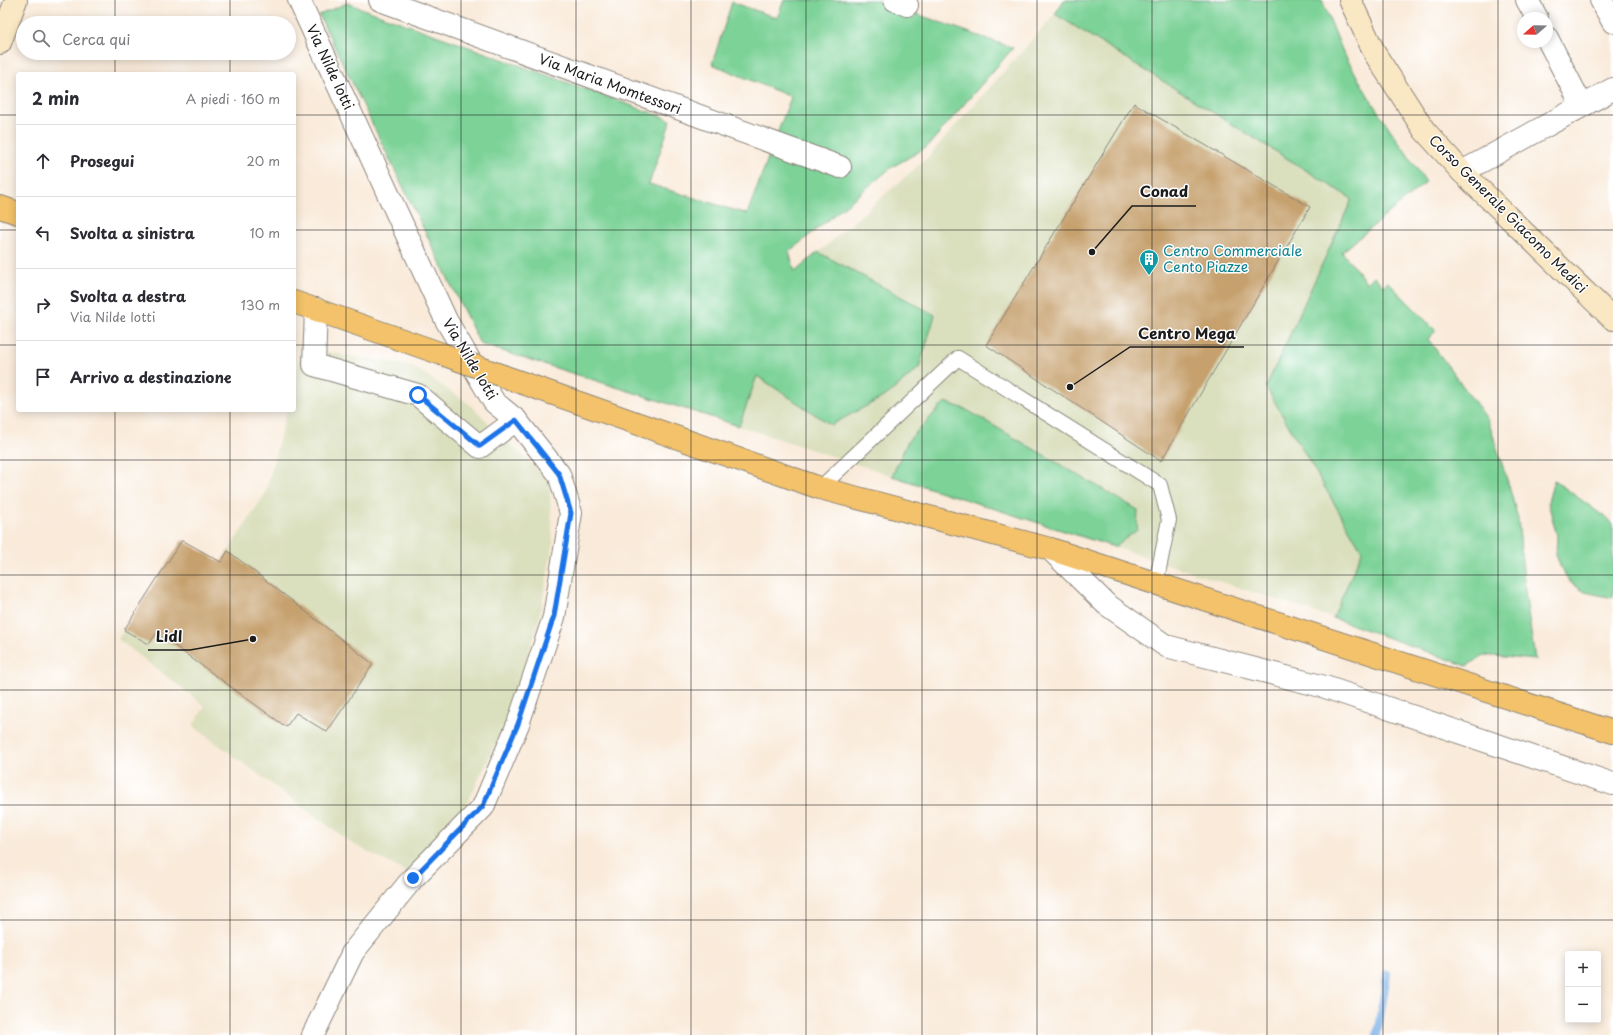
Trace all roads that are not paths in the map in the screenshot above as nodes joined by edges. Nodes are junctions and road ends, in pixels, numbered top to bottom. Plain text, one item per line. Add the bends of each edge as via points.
1 (16, 0) edge
2 (299, 0) edge
3 (380, 0) edge
4 (1350, 0) edge
5 (1527, 0) edge
6 (1601, 0) edge
7 (1534, 12) edge
8 (1613, 22) edge
9 (0, 43) edge
10 (1552, 48) edge
11 (1613, 89) edge
12 (1582, 106) junction
13 (840, 167) dead end
14 (1462, 172) junction
15 (0, 207) edge
16 (16, 211) edge
17 (296, 303) edge
18 (316, 310) junction
19 (1613, 319) edge
20 (516, 420) junction
21 (820, 488) junction
22 (1050, 549) junction
23 (1156, 583) junction
24 (1613, 732) edge
25 (1613, 784) edge
26 (313, 1035) edge

1 - 9 main road
2 - 20 street, Via Nilde Iotti via 446,320 494,402
3 - 13 street, Via Maria Momtessori
4 - 14 main road, Corso Generale Giacomo Medici via 1375,54 1424,130
5 - 7 street
6 - 8 street
10 - 12 street
11 - 12 street
12 - 14 street
14 - 19 main road, Corso Generale Giacomo Medici
15 - 16 main road
17 - 18 main road
18 - 20 street via 314,365 418,395 480,446
18 - 21 main road, bridge
20 - 26 street, Via Nilde Iotti via 559,474 571,513 554,616 518,724 483,806 413,878 353,952
21 - 22 main road
21 - 23 lane via 958,358 1160,485 1168,520
22 - 23 main road
22 - 25 street via 1106,604 1166,646 1325,687
23 - 24 main road

